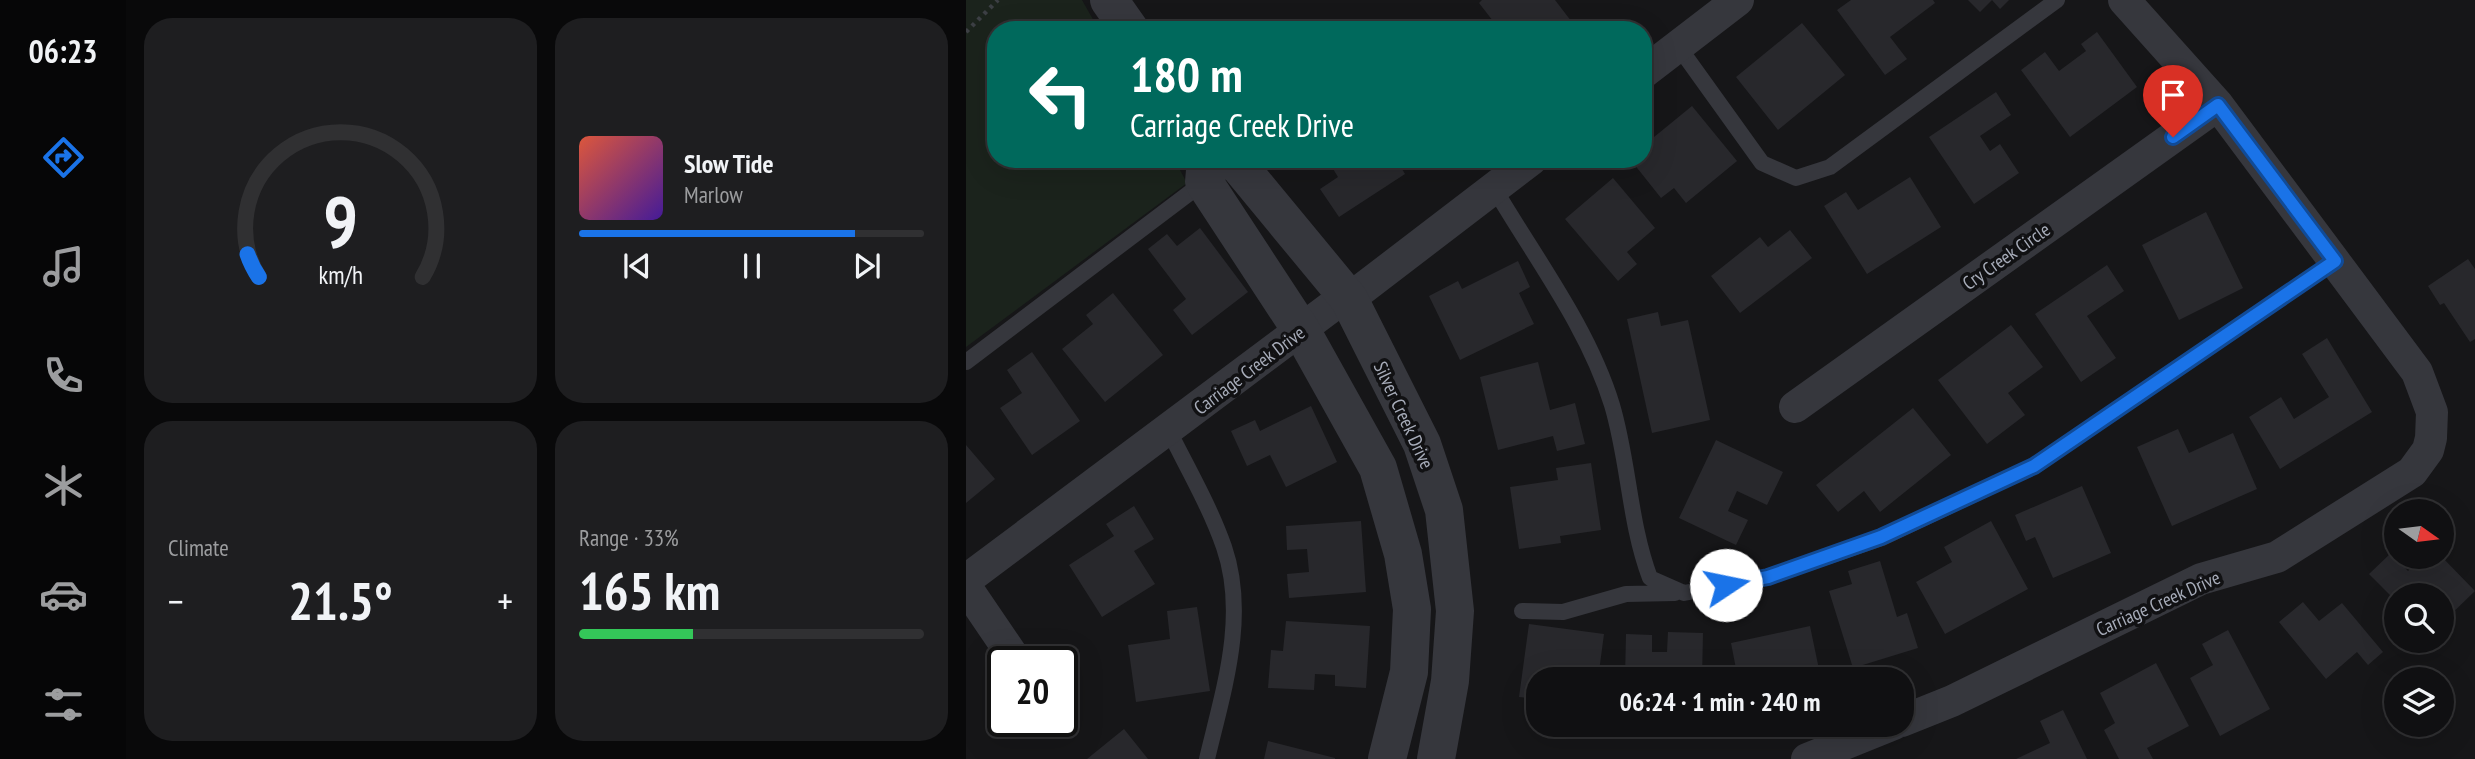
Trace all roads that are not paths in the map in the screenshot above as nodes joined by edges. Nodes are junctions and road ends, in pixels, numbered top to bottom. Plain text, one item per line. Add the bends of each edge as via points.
1 (1109, 0) edge
2 (1738, 0) edge
3 (2057, 0) edge
4 (2124, 0) edge
5 (1124, 21) edge
6 (1678, 46) junction
7 (1652, 66) edge
8 (2218, 105) junction
9 (1212, 168) edge
10 (1214, 168) edge
11 (1241, 168) edge
12 (1520, 168) edge
13 (1494, 188) junction
14 (2335, 261) junction
15 (1349, 299) junction
16 (1301, 330) junction
17 (966, 362) edge
18 (1795, 407) dead end
19 (1169, 430) junction
20 (966, 580) edge
21 (966, 587) edge
22 (1684, 593) junction
23 (1522, 611) dead end
24 (1006, 646) edge
25 (1914, 716) edge
26 (1862, 737) edge
27 (1207, 759) edge
28 (1387, 759) edge
29 (1436, 759) edge
30 (1807, 759) edge

1 - 5 street
2 - 6 street
3 - 6 lane via 1830,167 1796,178 1762,163
4 - 8 street, Carriage Creek Drive
6 - 7 street
8 - 14 street, Carriage Creek Drive
8 - 18 street, Cry Creek Circle
9 - 17 lane
10 - 16 street
11 - 15 street, Silver Creek Drive
12 - 13 street, Carriage Creek Drive
13 - 15 street, Carriage Creek Drive
13 - 22 lane via 1585,338 1612,406 1638,547 1650,578
14 - 22 lane via 2034,466 1881,537 1768,577
14 - 25 street, Carriage Creek Drive via 2417,372 2432,412 2428,450 2412,472 2277,557 2201,579
15 - 16 street, Carriage Creek Drive
15 - 29 street, Silver Creek Drive via 1422,444 1444,510 1455,611 1450,681
16 - 19 street, Carriage Creek Drive
16 - 28 street via 1378,468 1403,554 1412,609 1409,673
19 - 20 street, Carriage Creek Drive
19 - 27 lane via 1225,550 1233,596 1229,665
21 - 24 street
22 - 23 lane via 1644,592 1563,612
26 - 30 street

